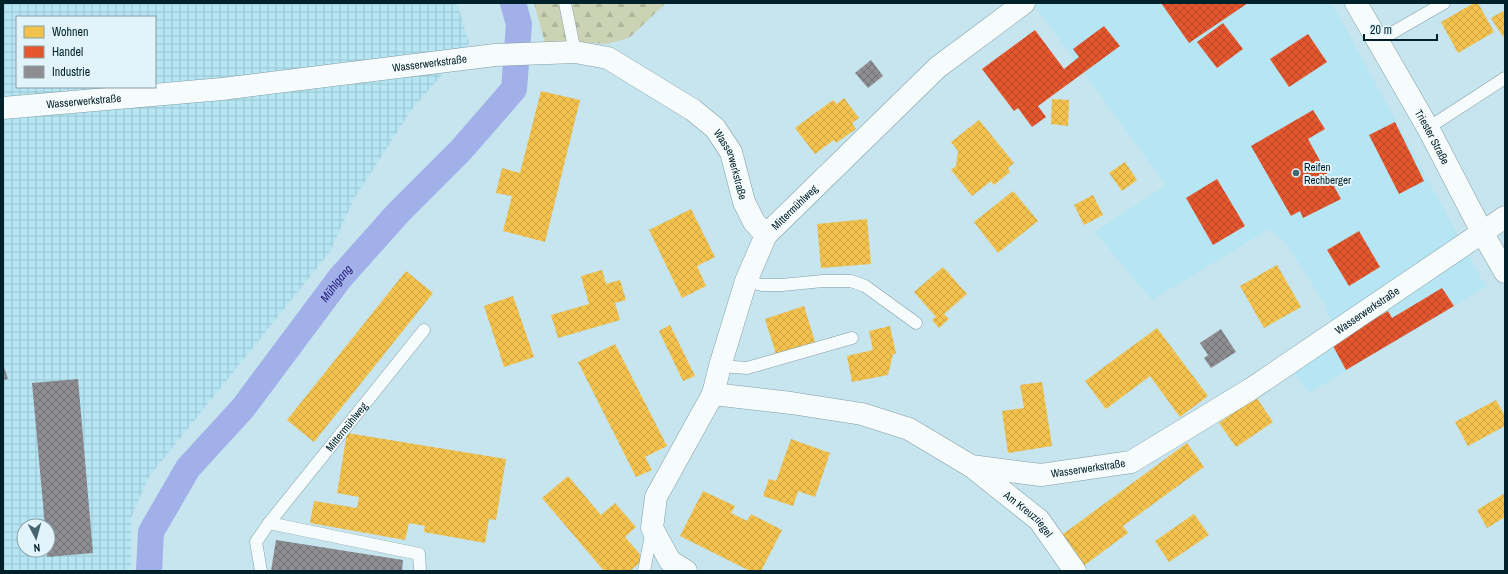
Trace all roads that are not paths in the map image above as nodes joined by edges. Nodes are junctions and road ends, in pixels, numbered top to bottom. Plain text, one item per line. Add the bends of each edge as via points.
1 (565, 3) edge
2 (1024, 3) edge
3 (1356, 3) edge
4 (1444, 3) edge
5 (1378, 41) junction
6 (575, 52) junction
7 (1505, 78) edge
8 (3, 108) edge
9 (1428, 128) junction
10 (1505, 217) edge
11 (1482, 232) junction
12 (766, 235) junction
13 (1505, 272) edge
14 (746, 281) junction
15 (916, 323) dead end
16 (424, 330) dead end
17 (852, 338) dead end
18 (720, 366) junction
19 (713, 394) junction
20 (971, 466) junction
21 (269, 523) junction
22 (652, 528) junction
23 (261, 571) edge
24 (420, 571) edge
25 (644, 571) edge
26 (686, 571) edge
27 (1075, 571) edge

1 - 6 lane
2 - 12 street, Mittermühlweg via 938,67
3 - 5 street, Triester Straße
4 - 5 lane
5 - 9 street, Triester Straße
6 - 8 street, Wasserwerkstraße via 495,55 222,88
6 - 12 street, Wasserwerkstraße via 608,58 693,110 715,128 731,152 750,216
7 - 9 lane
9 - 11 street, Triester Straße
10 - 11 street, Wasserwerkstraße
11 - 13 street, Triester Straße
11 - 20 street, Wasserwerkstraße via 1251,389 1131,462 1040,475
12 - 14 street, Mittermühlweg
14 - 15 lane via 762,285 851,281 865,286
14 - 18 street, Mittermühlweg
16 - 21 lane, Mittermühlweg
17 - 18 lane via 747,368
18 - 19 street, Mittermühlweg
19 - 20 street, Wasserwerkstraße via 862,414 909,430
19 - 22 street, Mittermühlweg via 656,497
20 - 27 street, Am Kreuzriegel via 1039,520
21 - 23 lane, Mittermühlweg via 256,542
21 - 24 lane via 419,554
22 - 25 lane, Mittermühlweg
22 - 26 street via 670,561

